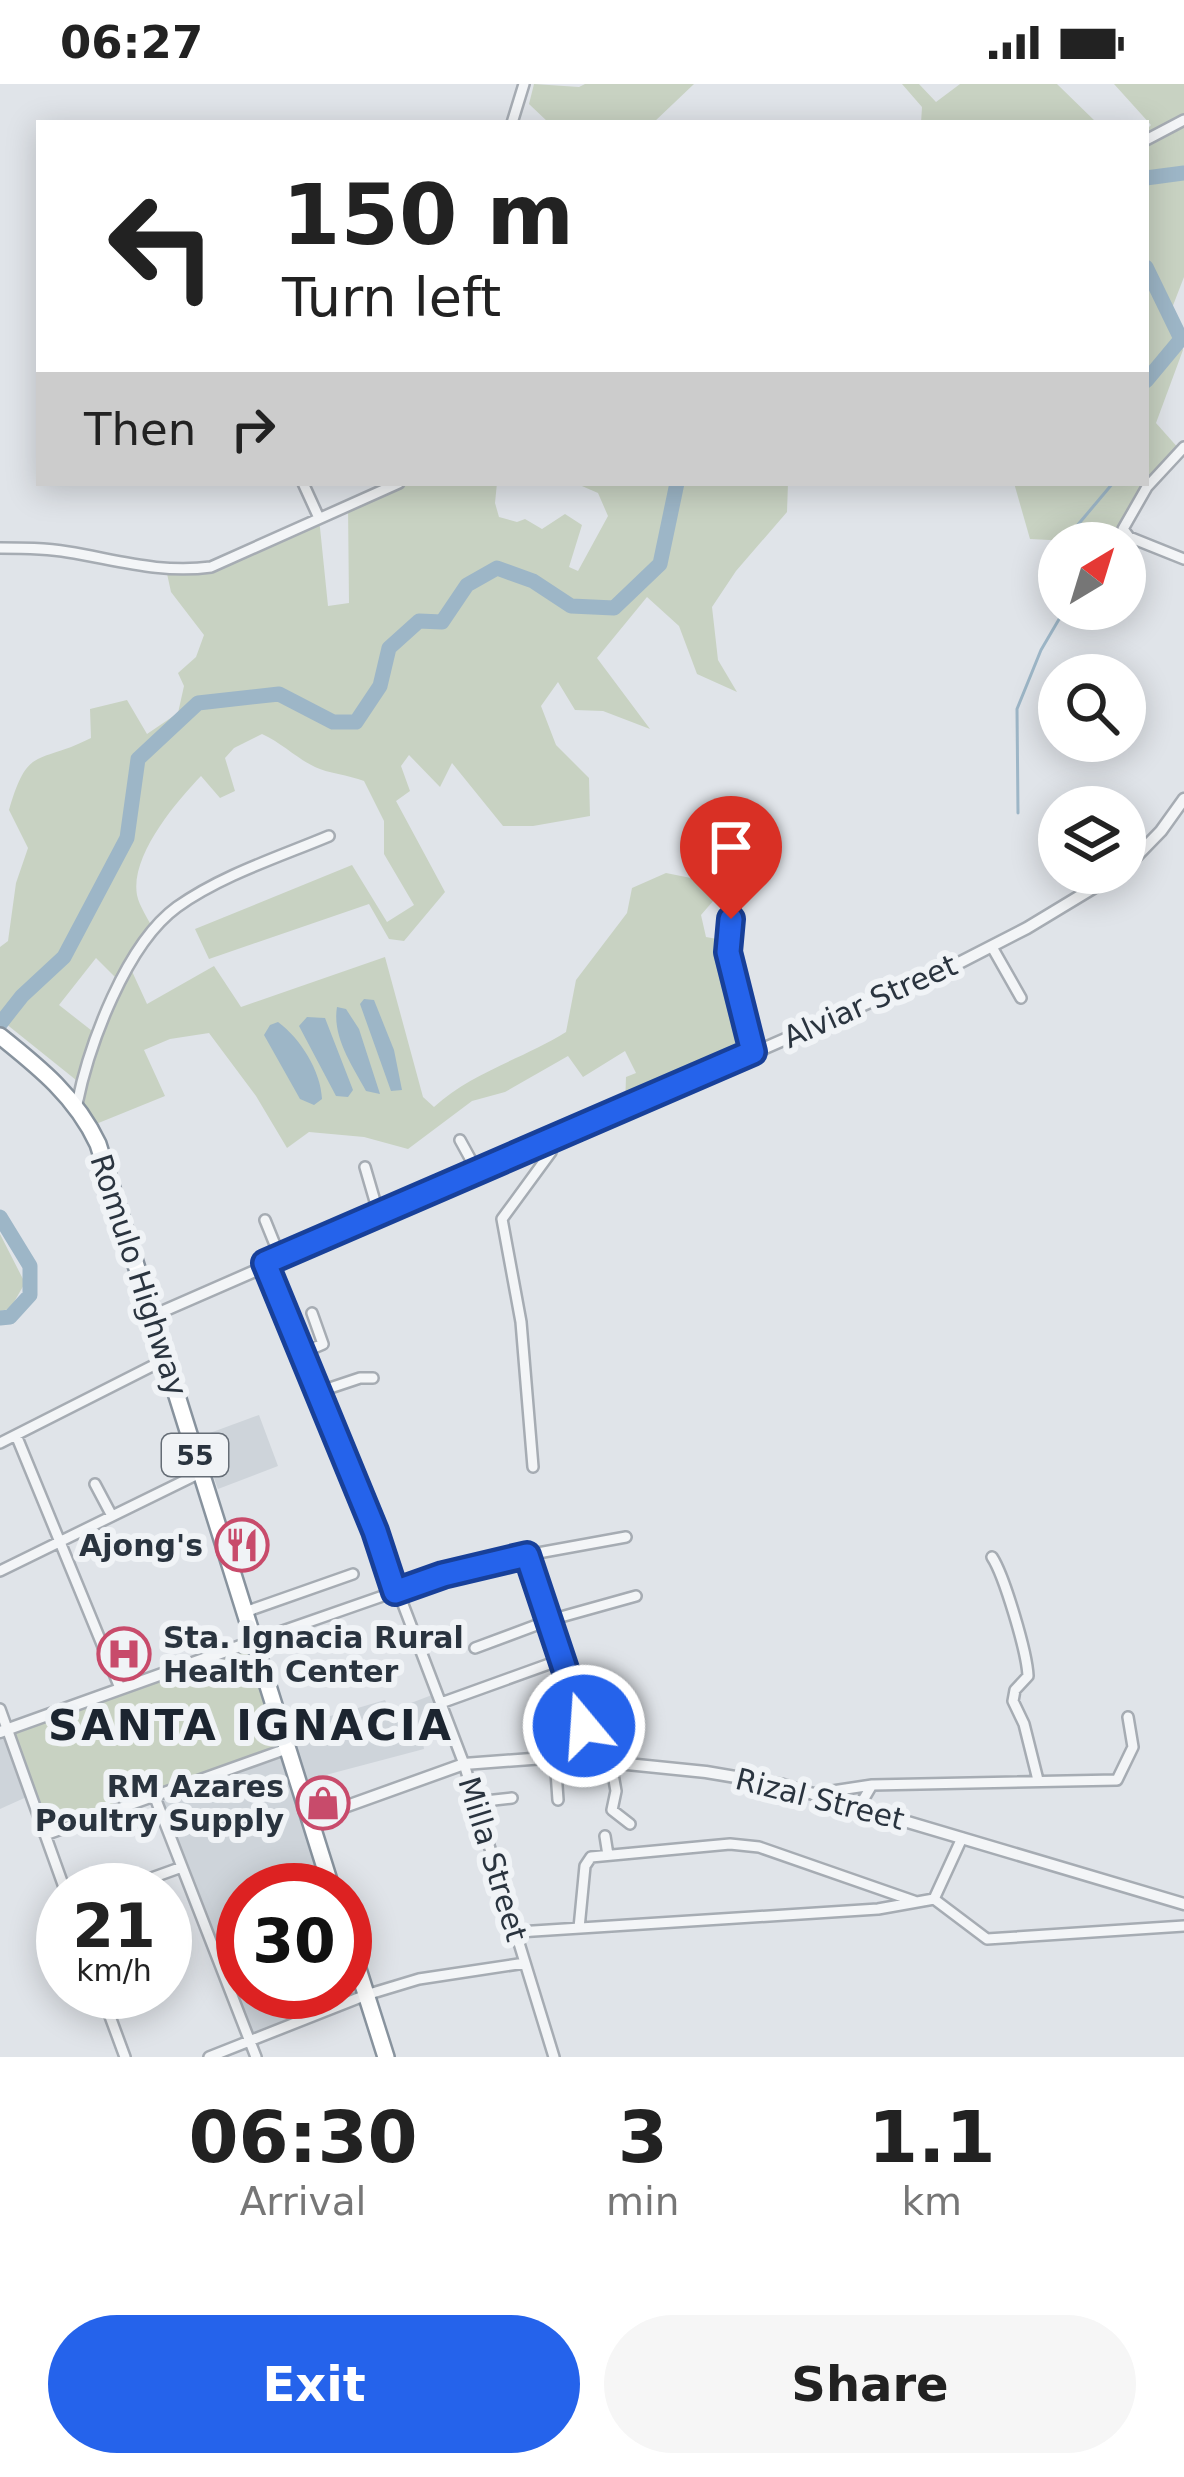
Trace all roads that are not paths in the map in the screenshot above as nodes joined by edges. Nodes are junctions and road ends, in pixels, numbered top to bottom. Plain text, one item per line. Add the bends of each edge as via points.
1 (524, 84) edge
2 (513, 120) edge
3 (1184, 120) edge
4 (1149, 138) edge
5 (1184, 447) edge
6 (1149, 485) edge
7 (304, 486) edge
8 (392, 486) edge
9 (1148, 486) edge
10 (319, 518) junction
11 (0, 548) edge
12 (1184, 559) edge
13 (1184, 799) edge
14 (329, 836) dead end
15 (1146, 846) edge
16 (738, 887) dead end
17 (1081, 894) edge
18 (992, 946) junction
19 (1021, 998) dead end
20 (7, 1041) edge
21 (753, 1052) junction
22 (76, 1104) junction
23 (554, 1138) junction
24 (460, 1140) dead end
25 (364, 1167) dead end
26 (477, 1171) junction
27 (379, 1215) junction
28 (265, 1220) dead end
29 (280, 1257) junction
30 (265, 1263) junction
31 (312, 1312) dead end
32 (152, 1316) junction
33 (302, 1353) junction
34 (166, 1359) junction
35 (373, 1378) dead end
36 (318, 1392) junction
37 (16, 1435) junction
38 (0, 1443) edge
39 (533, 1467) dead end
40 (200, 1473) junction
41 (95, 1484) dead end
42 (112, 1516) junction
43 (626, 1537) dead end
44 (62, 1540) junction
45 (527, 1555) junction
46 (992, 1557) dead end
47 (0, 1570) edge
48 (353, 1574) dead end
49 (395, 1592) junction
50 (636, 1596) dead end
51 (245, 1612) junction
52 (550, 1620) junction
53 (254, 1641) junction
54 (475, 1648) dead end
55 (563, 1660) junction
56 (120, 1688) junction
57 (441, 1703) junction
58 (0, 1709) edge
59 (1128, 1717) dead end
60 (4, 1730) edge
61 (289, 1748) junction
62 (555, 1757) junction
63 (590, 1761) junction
64 (611, 1763) junction
65 (464, 1764) junction
66 (1038, 1780) junction
67 (872, 1785) junction
68 (813, 1794) junction
69 (154, 1795) junction
70 (512, 1798) dead end
71 (558, 1801) dead end
72 (476, 1802) junction
73 (859, 1807) junction
74 (310, 1819) junction
75 (630, 1824) dead end
76 (45, 1834) junction
77 (605, 1836) dead end
78 (962, 1838) junction
79 (608, 1856) junction
80 (55, 1863) edge
81 (180, 1863) edge
82 (324, 1863) edge
83 (192, 1893) edge
84 (934, 1899) junction
85 (920, 1902) junction
86 (1184, 1904) edge
87 (1184, 1926) edge
88 (579, 1928) junction
89 (518, 1932) junction
90 (525, 1963) junction
91 (372, 1993) edge
92 (372, 2014) edge
93 (111, 2019) edge
94 (307, 2019) edge
95 (250, 2042) junction
96 (124, 2057) edge
97 (209, 2057) edge
98 (256, 2057) edge
99 (386, 2057) edge
100 (554, 2057) edge

1 - 2 street
3 - 4 street
5 - 6 street
7 - 10 street
8 - 10 street
9 - 12 street via 1124,529
10 - 11 street via 212,566 182,571
13 - 15 street, Alviar Street
14 - 22 street via 245,871 164,918 104,1016
16 - 21 street via 728,952
17 - 18 street, Alviar Street
18 - 19 street
18 - 21 street, Alviar Street
20 - 22 highway, Romulo Highway / 55
21 - 23 street, Alviar Street
22 - 32 highway, Romulo Highway / 55 via 98,1144
23 - 26 street, Alviar Street
23 - 39 street via 502,1219 521,1322
24 - 26 street
25 - 27 street
26 - 27 street, Alviar Street
27 - 29 street, Alviar Street
28 - 29 street
29 - 30 street, Alviar Street
30 - 32 street, Alviar Street
30 - 33 street, Milla Street
31 - 33 street via 323,1344
32 - 34 highway, Romulo Highway / 55
33 - 36 street, Milla Street
34 - 37 street
34 - 40 highway, Romulo Highway / 55
35 - 36 street
36 - 49 street, Milla Street
37 - 38 street
37 - 44 street
40 - 42 street
40 - 51 highway, Romulo Highway / 55
41 - 42 street
42 - 44 street
43 - 45 street
44 - 47 street
44 - 56 street
45 - 49 street
45 - 52 street
46 - 66 street via 1025,1653 1028,1676 1013,1701
48 - 51 street
49 - 53 street
49 - 57 street, Milla Street
50 - 52 street
51 - 53 highway, Romulo Highway / 55
52 - 54 street
52 - 55 street
53 - 56 street
53 - 61 highway, Romulo Highway / 55
55 - 57 street
55 - 63 street
56 - 60 street
57 - 65 street, Milla Street
58 - 60 street
59 - 66 street via 1133,1747 1117,1780
60 - 76 street
61 - 69 street
61 - 74 highway, Romulo Highway / 55
62 - 63 street, Rizal Street
62 - 65 street, Rizal Street
62 - 71 street
63 - 64 street, Rizal Street
64 - 68 street, Rizal Street
64 - 75 street via 612,1810
65 - 72 street, Milla Street
65 - 74 street, Rizal Street
66 - 67 street
67 - 68 street
67 - 73 street
68 - 73 street, Rizal Street
69 - 76 street
69 - 81 street
70 - 72 street
72 - 89 street, Milla Street
73 - 78 street, Rizal Street
74 - 82 highway, Romulo Highway / 55
76 - 80 street
77 - 79 street
78 - 84 street
78 - 86 street, Rizal Street
79 - 85 street via 759,1846
79 - 88 street via 586,1861
83 - 95 street
84 - 85 street
84 - 87 street via 987,1939
85 - 88 street
88 - 89 street
89 - 90 street, Milla Street
90 - 91 street
90 - 100 street, Milla Street
92 - 99 highway
93 - 96 street
94 - 95 street
95 - 97 street
95 - 98 street

